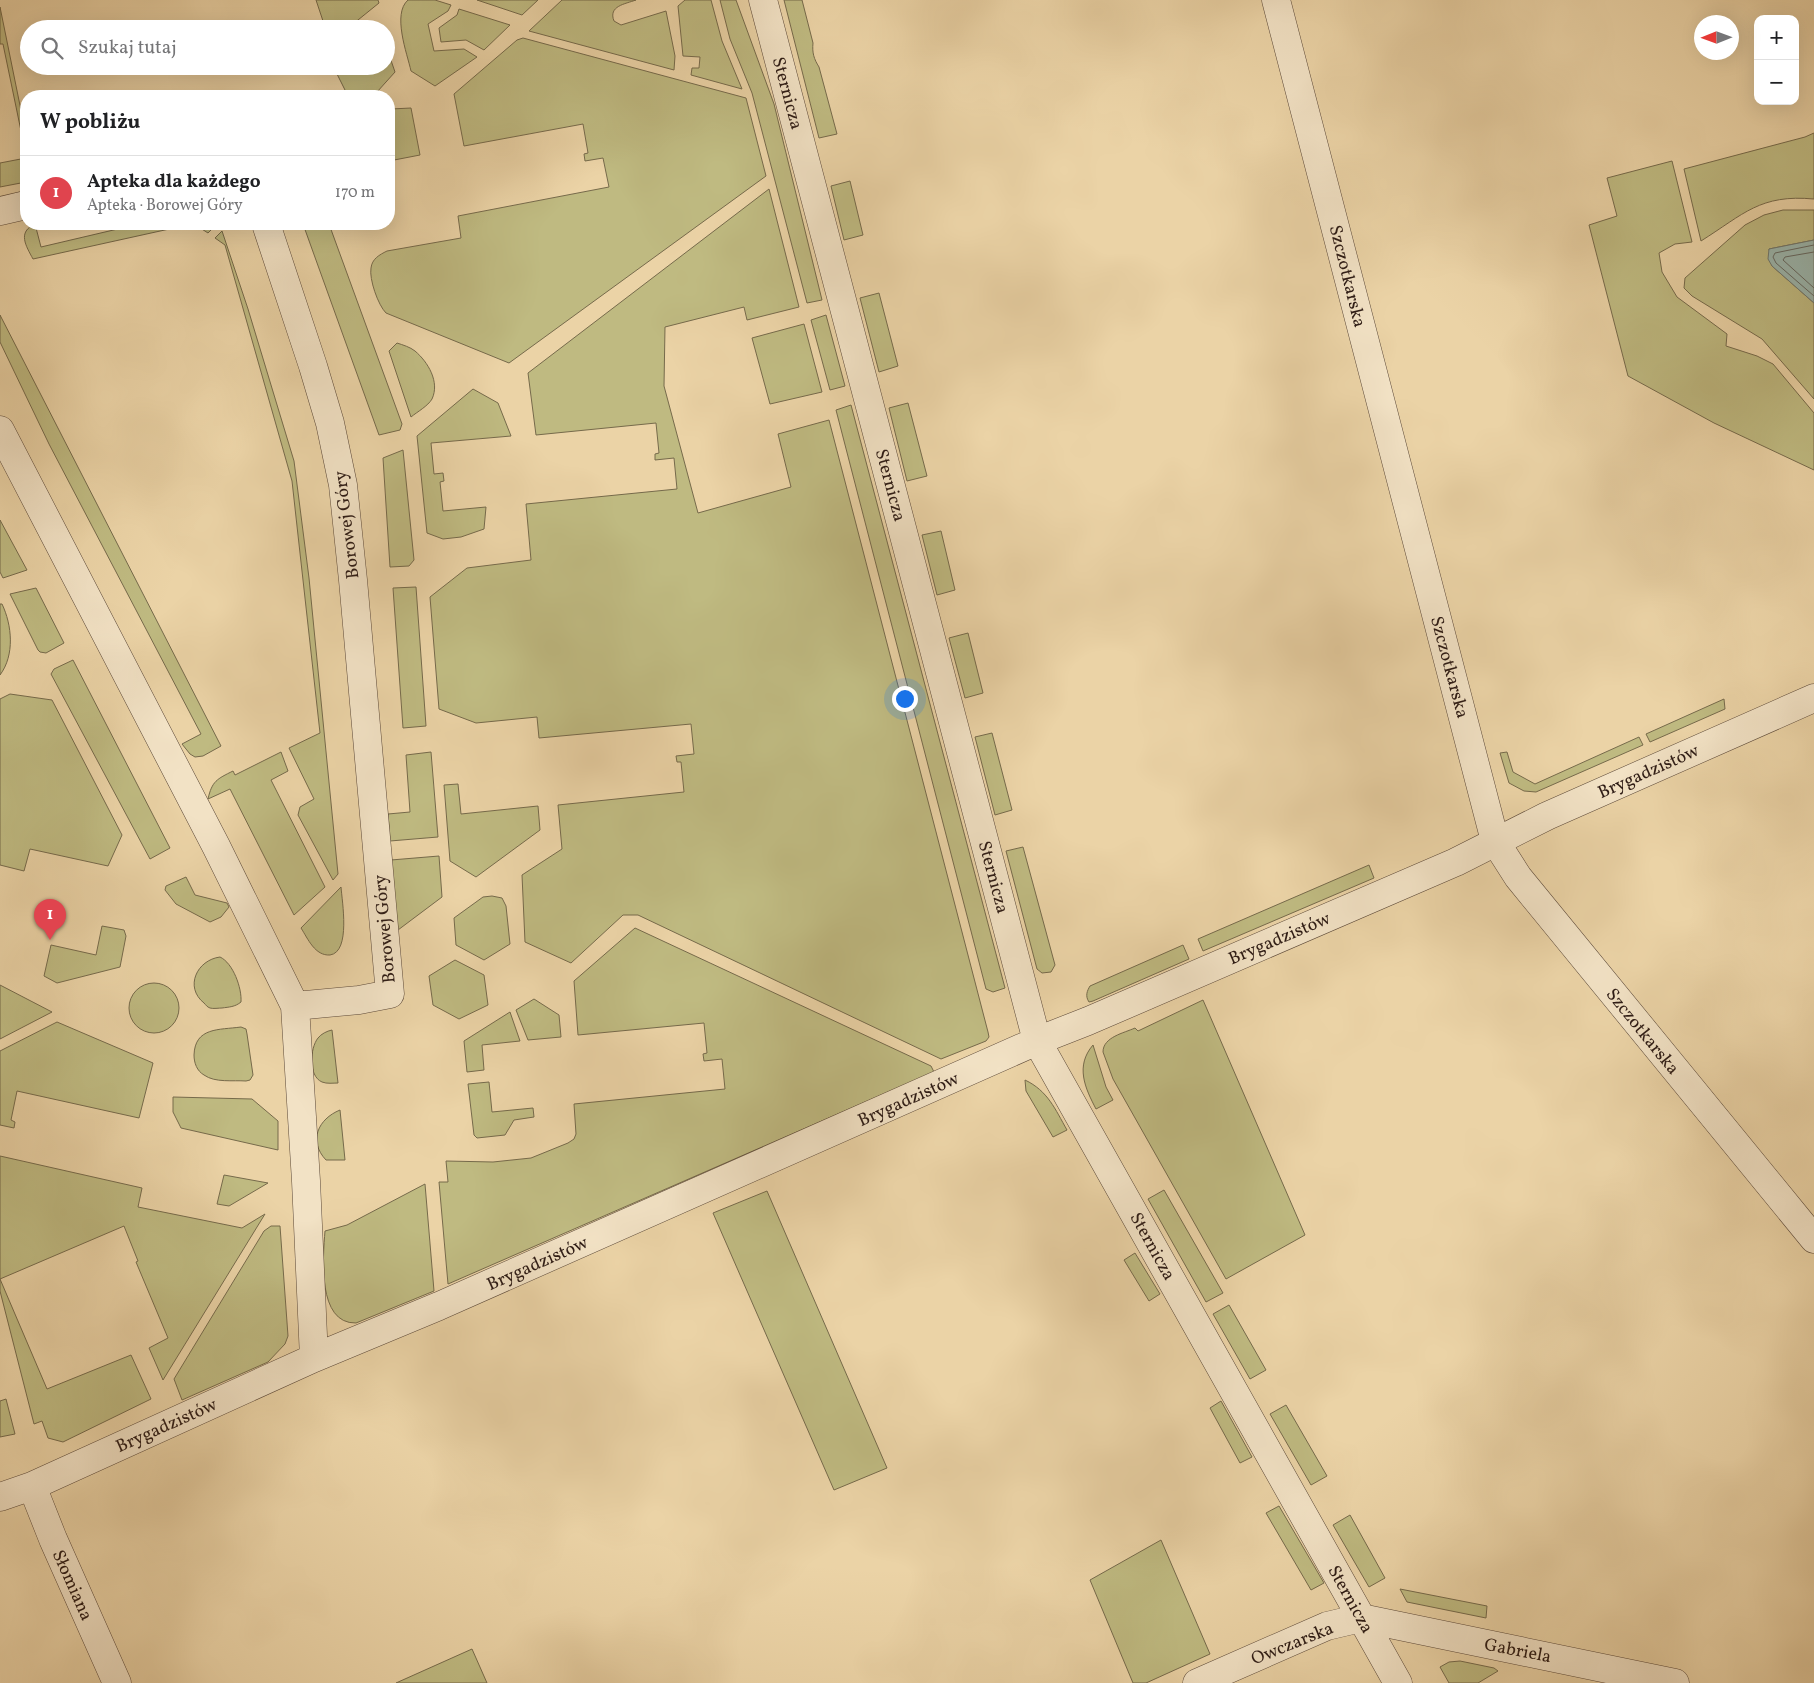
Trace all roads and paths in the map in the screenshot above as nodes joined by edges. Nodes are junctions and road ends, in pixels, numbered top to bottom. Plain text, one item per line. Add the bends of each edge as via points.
1 (763, 0) edge
2 (1276, 0) edge
3 (20, 206) edge
4 (0, 211) edge
5 (268, 230) edge
6 (0, 430) edge
7 (1814, 698) edge
8 (1495, 841) junction
9 (295, 1006) junction
10 (1037, 1041) junction
11 (1814, 1239) edge
12 (314, 1358) junction
13 (32, 1486) junction
14 (0, 1497) edge
15 (1361, 1618) junction
16 (117, 1683) edge
17 (1197, 1683) edge
18 (1398, 1683) edge
19 (1675, 1683) edge

1 - 10 street, Sternicza
2 - 8 street, Szczotkarska
3 - 4 street
5 - 9 street, Borowej Góry via 330,422 343,485 390,994
6 - 9 street via 187,789
7 - 8 street, Brygadzistów
8 - 10 street, Brygadzistów via 1456,862
8 - 11 street, Szczotkarska via 1518,878
9 - 12 street
10 - 12 street, Brygadzistów via 445,1304
10 - 15 street, Sternicza
12 - 13 street, Brygadzistów
13 - 14 street, Brygadzistów
13 - 16 street, Słomiana
15 - 17 street, Owczarska via 1327,1626
15 - 18 street, Sternicza
15 - 19 street, Gabriela

